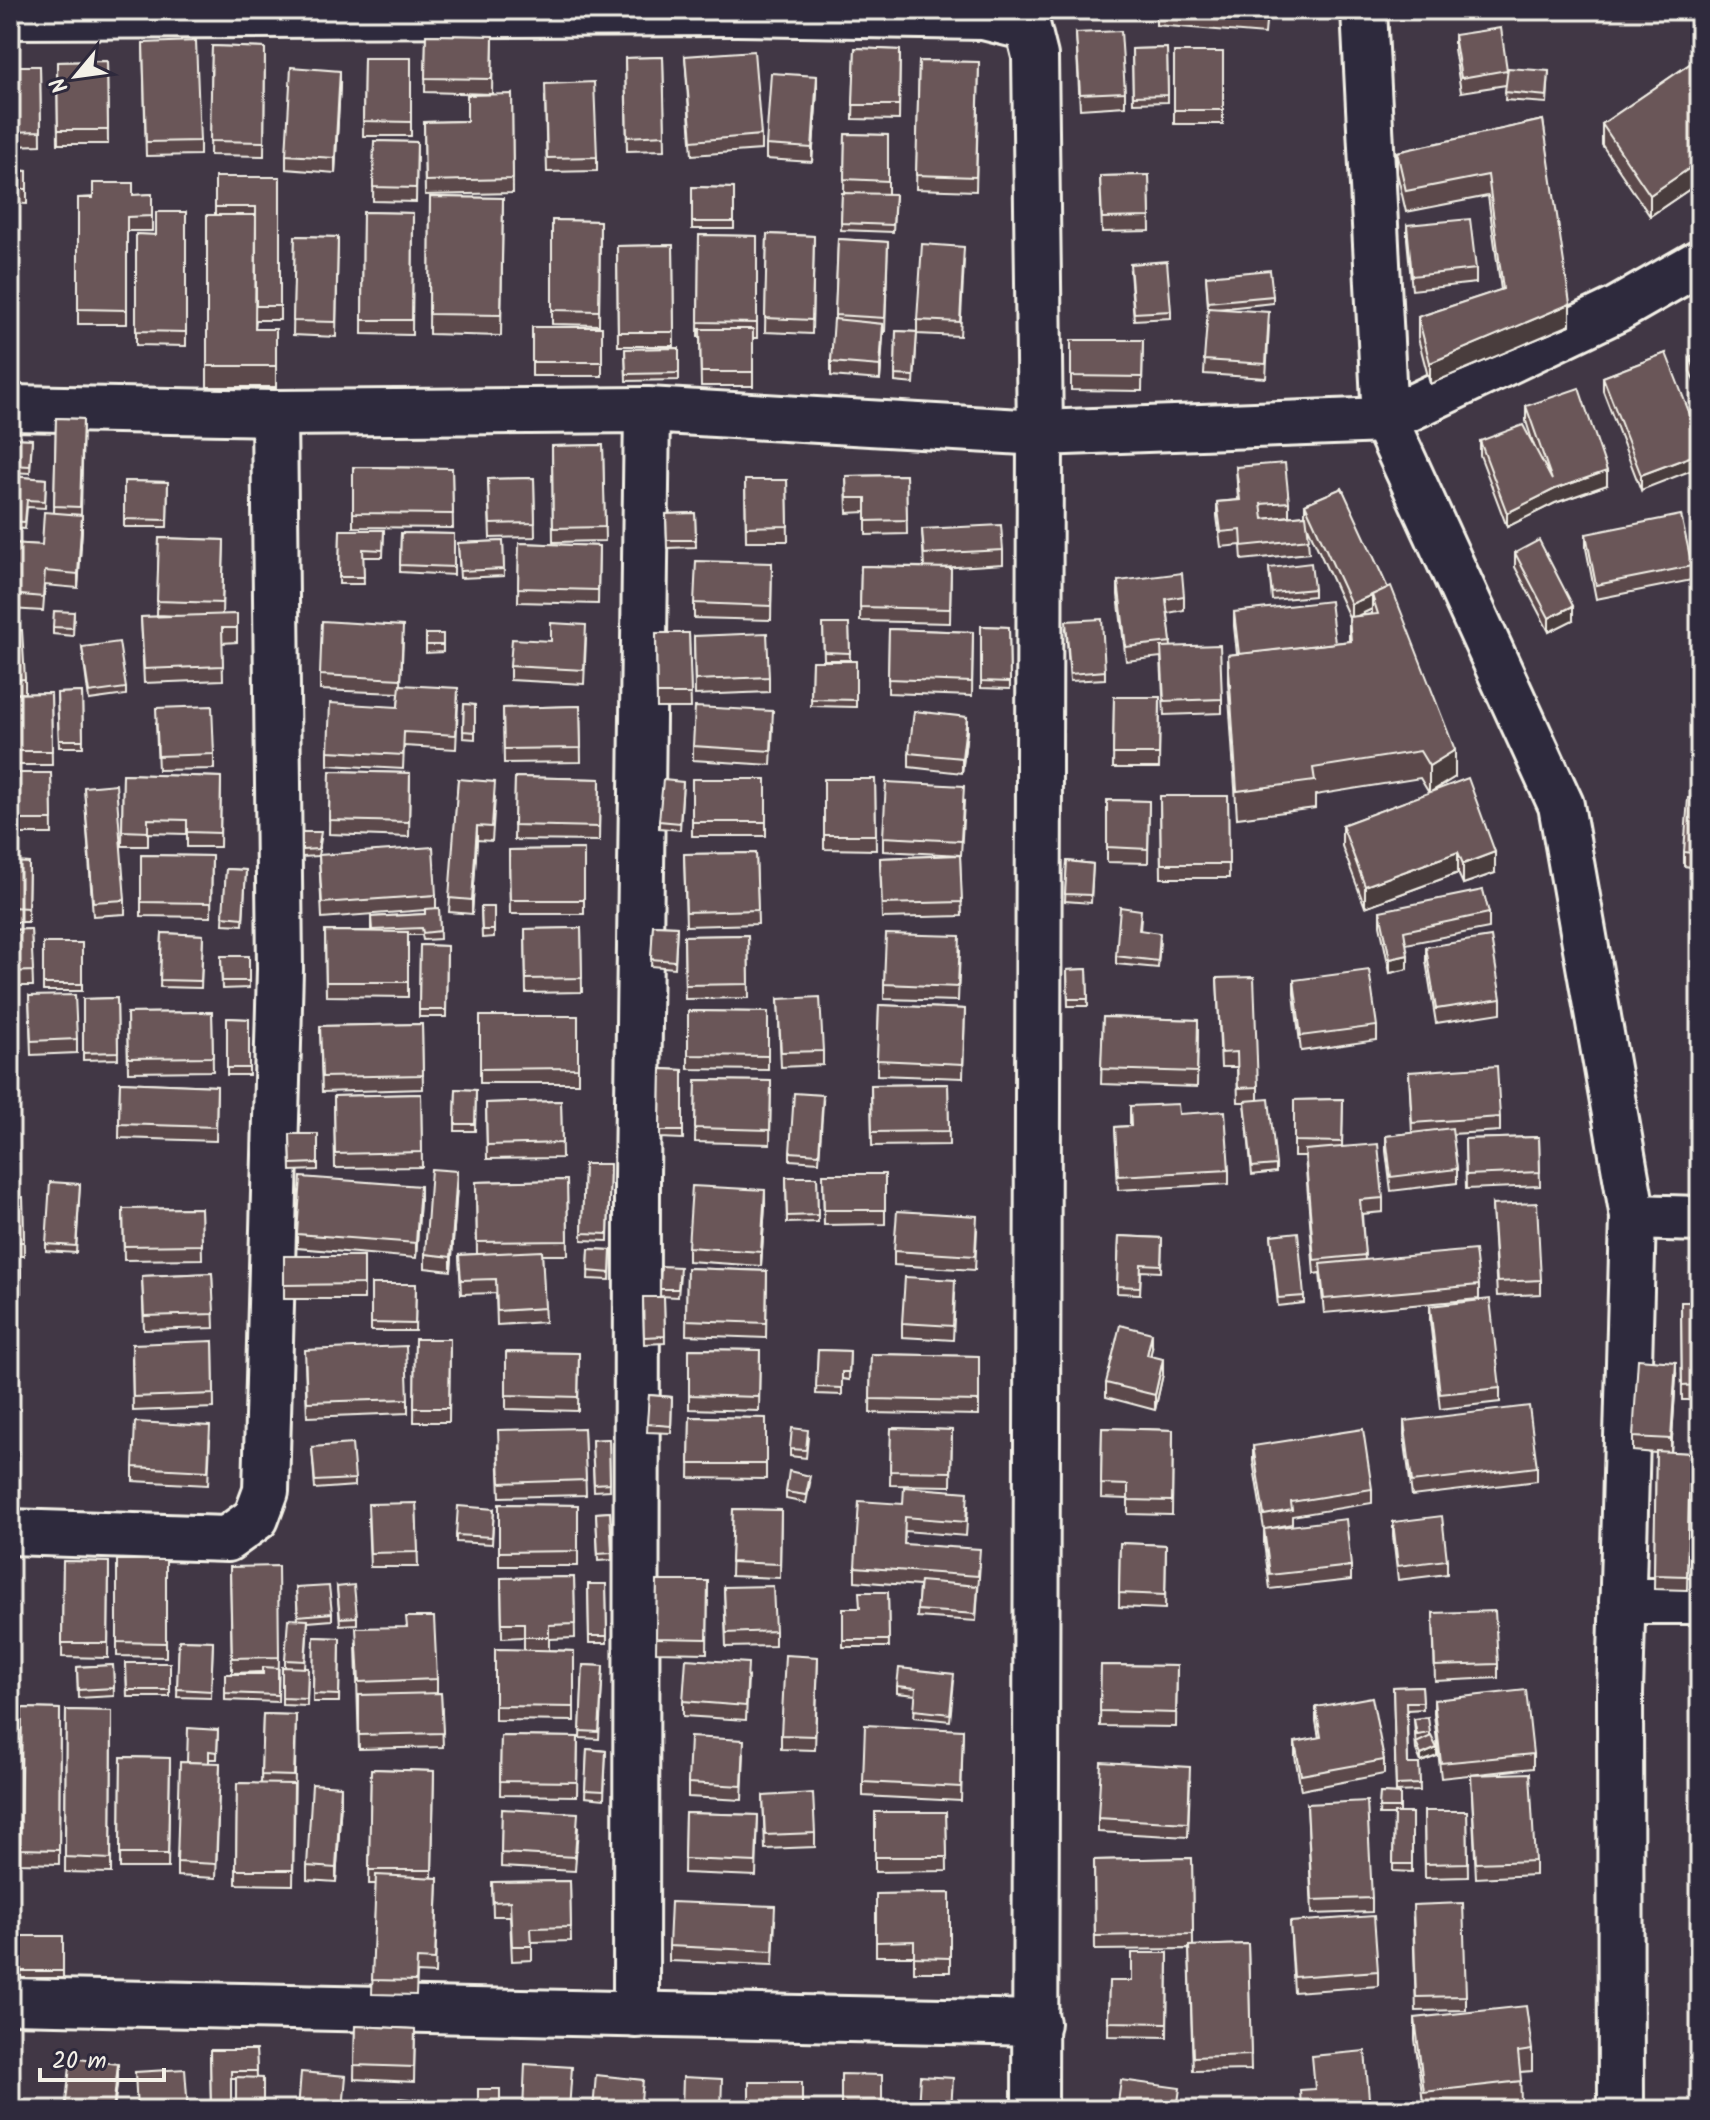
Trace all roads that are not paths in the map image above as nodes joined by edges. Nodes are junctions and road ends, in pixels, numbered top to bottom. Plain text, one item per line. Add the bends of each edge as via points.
1 (1364, 10) edge
2 (736, 12) edge
3 (10, 16) edge
4 (1700, 262) edge
5 (10, 408) edge
6 (647, 410) junction
7 (274, 413) junction
8 (1385, 420) junction
9 (1040, 433) junction
10 (1633, 1217) junction
11 (1700, 1219) edge
12 (10, 1532) edge
13 (1622, 1601) junction
14 (1700, 1601) edge
15 (10, 2001) edge
16 (636, 2015) junction
17 (1037, 2023) junction
18 (1035, 2110) edge
19 (1621, 2110) edge

1 - 8 street
2 - 3 street
2 - 9 street via 983,17 1028,28 1035,56
4 - 8 street via 1618,309
5 - 7 street
6 - 7 street
6 - 9 street
6 - 16 street via 637,1177
7 - 12 street via 280,969 266,1491 256,1518 227,1539
8 - 9 street
8 - 10 street via 1561,805
9 - 17 street
10 - 11 street
10 - 13 street
13 - 14 street
13 - 19 street
15 - 16 street
16 - 17 street
17 - 18 street

